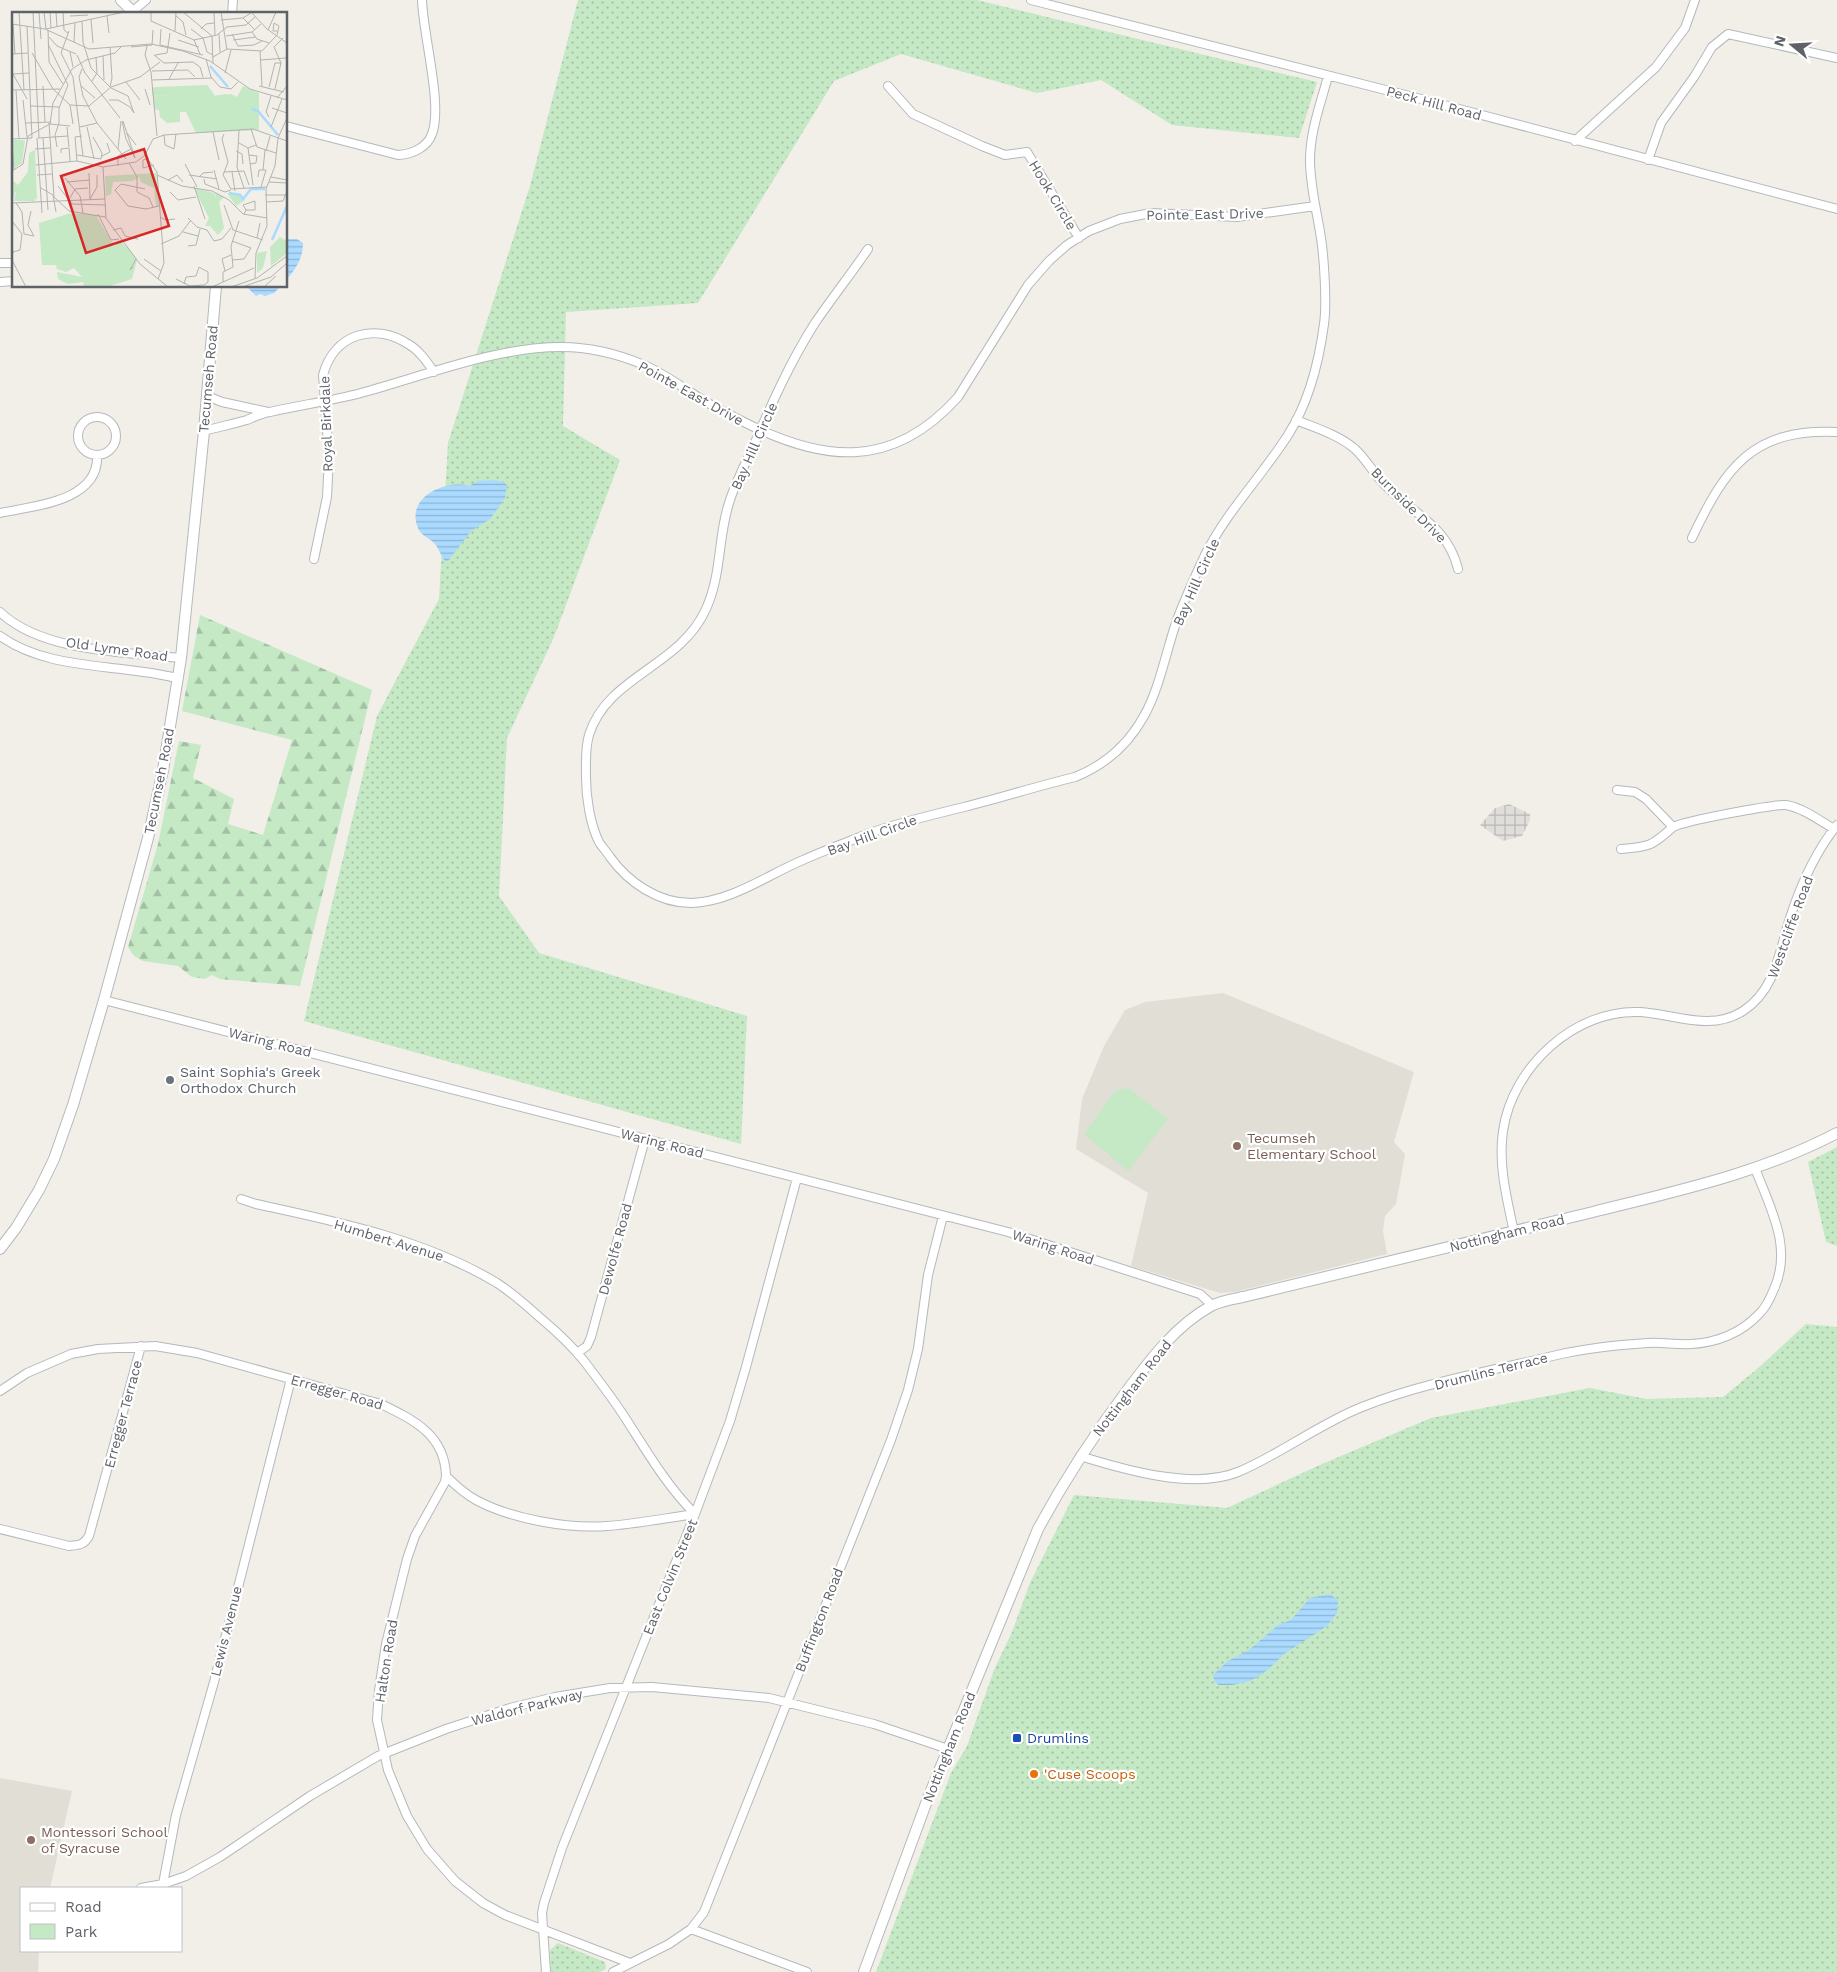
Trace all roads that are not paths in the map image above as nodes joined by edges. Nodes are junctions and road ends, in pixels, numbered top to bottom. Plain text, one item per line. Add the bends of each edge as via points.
1 (121, 0) edge
2 (146, 0) edge
3 (422, 0) edge
4 (1031, 0) edge
5 (1695, 0) edge
6 (134, 12) edge
7 (1837, 58) edge
8 (1328, 76) junction
9 (888, 86) dead end
10 (288, 127) edge
11 (1575, 141) junction
12 (1648, 160) junction
13 (1315, 206) junction
14 (1837, 209) edge
15 (1079, 238) junction
16 (868, 249) dead end
17 (216, 288) edge
18 (434, 372) junction
19 (207, 396) junction
20 (324, 402) junction
21 (268, 412) junction
22 (1296, 420) junction
23 (760, 430) junction
24 (204, 431) junction
25 (1837, 432) edge
26 (97, 455) junction
27 (0, 513) edge
28 (1692, 538) dead end
29 (314, 558) dead end
30 (1458, 569) dead end
31 (0, 612) edge
32 (0, 636) edge
33 (181, 658) junction
34 (178, 678) junction
35 (1617, 790) dead end
36 (1673, 827) junction
37 (1836, 827) edge
38 (1621, 849) dead end
39 (104, 1000) junction
40 (1837, 1133) edge
41 (645, 1139) junction
42 (1754, 1168) junction
43 (796, 1178) junction
44 (241, 1199) dead end
45 (944, 1216) junction
46 (1514, 1232) junction
47 (0, 1249) edge
48 (1212, 1305) junction
49 (141, 1346) junction
50 (577, 1353) junction
51 (291, 1379) junction
52 (0, 1391) edge
53 (1080, 1456) junction
54 (446, 1476) junction
55 (695, 1514) junction
56 (0, 1530) edge
57 (625, 1687) junction
58 (788, 1701) junction
59 (948, 1749) junction
60 (384, 1754) junction
61 (163, 1884) junction
62 (146, 1887) edge
63 (691, 1929) junction
64 (543, 1930) junction
65 (630, 1963) junction
66 (546, 1972) edge
67 (612, 1972) edge
68 (807, 1972) edge
69 (864, 1972) edge

1 - 6 street
2 - 6 street
3 - 10 street via 435,102 432,135 425,146 409,154 398,155
4 - 8 street, Peck Hill Road
5 - 11 street via 1685,28 1656,67
7 - 12 street via 1728,34 1712,47 1661,123
8 - 11 street, Peck Hill Road
8 - 13 street, Bay Hill Circle via 1310,157
9 - 15 street, Hook Circle via 913,114 1005,155 1027,152
11 - 12 street, Peck Hill Road
12 - 14 street, Peck Hill Road
13 - 15 street, Pointe East Drive via 1237,217 1151,213 1120,219
13 - 22 street, Bay Hill Circle via 1322,240 1324,322 1312,382
15 - 23 street, Pointe East Drive via 1049,260 1028,285 958,397 926,427 908,438 851,453 824,452
16 - 23 street, Bay Hill Circle via 815,323 788,370
17 - 19 street, Tecumseh Road
18 - 20 street, Pointe East Drive
18 - 20 street, Royal Birkdale via 415,349 394,336 377,332 354,337 336,348 325,366
18 - 23 street, Pointe East Drive via 531,349 582,348 618,355 645,365
19 - 21 street, Pointe East Drive
19 - 24 street, Tecumseh Road
20 - 21 street, Pointe East Drive
20 - 29 street, Royal Birkdale via 329,457 327,497
21 - 24 street, Pointe East Drive
22 - 23 street, Bay Hill Circle via 1206,554 1176,622 1145,716 1110,758 1075,777 874,832 803,860 732,894 709,901 674,901 650,893 631,881 599,841 586,784 586,748 593,723 616,692 688,638 704,613 718,573 723,524
22 - 30 street, Burnside Drive via 1338,438 1354,449 1387,487 1431,524 1454,554
24 - 33 street, Tecumseh Road
25 - 28 street via 1799,433 1775,440 1743,457 1714,494
26 - 26 street via 110,449 116,435 110,422 96,417 83,423 78,436 84,449
26 - 27 street via 94,476 66,498
31 - 33 street, Old Lyme Road via 24,629 56,641 86,648
32 - 34 street, Old Lyme Road via 24,651 64,662
33 - 34 street, Tecumseh Road
34 - 39 street, Tecumseh Road via 148,838
35 - 36 street via 1634,792 1646,799
36 - 37 street via 1785,805
36 - 38 street via 1646,847
37 - 46 street, Westcliffe Road via 1803,883 1770,984 1743,1011 1718,1021 1702,1022 1640,1012 1615,1013 1576,1028 1541,1056 1522,1081 1503,1130 1501,1158
39 - 41 street, Waring Road
39 - 47 street, Tecumseh Road via 54,1159 40,1190
40 - 42 street, Nottingham Road
41 - 43 street, Waring Road
41 - 50 street, Dewolfe Road via 591,1338 587,1346
42 - 46 street, Nottingham Road
42 - 53 street, Drumlins Terrace via 1780,1240 1782,1260 1779,1274 1767,1304 1757,1316 1739,1330 1717,1340 1579,1350 1421,1388 1362,1407 1239,1471 1211,1479 1186,1480 1117,1468
43 - 45 street, Waring Road
43 - 55 street, East Colvin Street via 733,1412
44 - 50 street, Humbert Avenue via 360,1228 461,1264 516,1296
45 - 48 street, Waring Road via 1008,1232 1200,1294
45 - 58 street, Buffington Road via 928,1275 918,1349 908,1390
46 - 48 street, Nottingham Road
48 - 53 street, Nottingham Road via 1176,1333 1149,1362
49 - 51 street, Erregger Road via 197,1353
49 - 52 street, Erregger Terrace via 72,1354 27,1373
49 - 56 street, Erregger Terrace via 85,1542 69,1546
50 - 55 street, Humbert Avenue via 621,1411 667,1483
51 - 54 street, Erregger Road via 381,1404 409,1417 428,1432 443,1454
51 - 61 street, Lewis Avenue via 214,1682 176,1815
53 - 59 street, Nottingham Road via 1038,1530
54 - 55 street via 477,1500 508,1512 564,1525 606,1526
54 - 60 street, Halton Road via 407,1559 386,1644 378,1720
55 - 57 street, East Colvin Street
57 - 58 street, Waldorf Parkway
57 - 60 street, Waldorf Parkway via 555,1697 510,1708
57 - 64 street, East Colvin Street via 562,1848 544,1903
58 - 59 street, Waldorf Parkway via 874,1724
58 - 63 street, Buffington Road via 704,1912
59 - 69 street, Nottingham Road
60 - 61 street, Waldorf Parkway via 310,1796 220,1857 186,1876
60 - 64 street, Halton Road via 407,1816 427,1849 454,1881 483,1903
61 - 62 street, Waldorf Parkway
63 - 65 street, Buffington Road
63 - 68 street
64 - 65 street, Halton Road
64 - 66 street, East Colvin Street
65 - 67 street, Buffington Road

